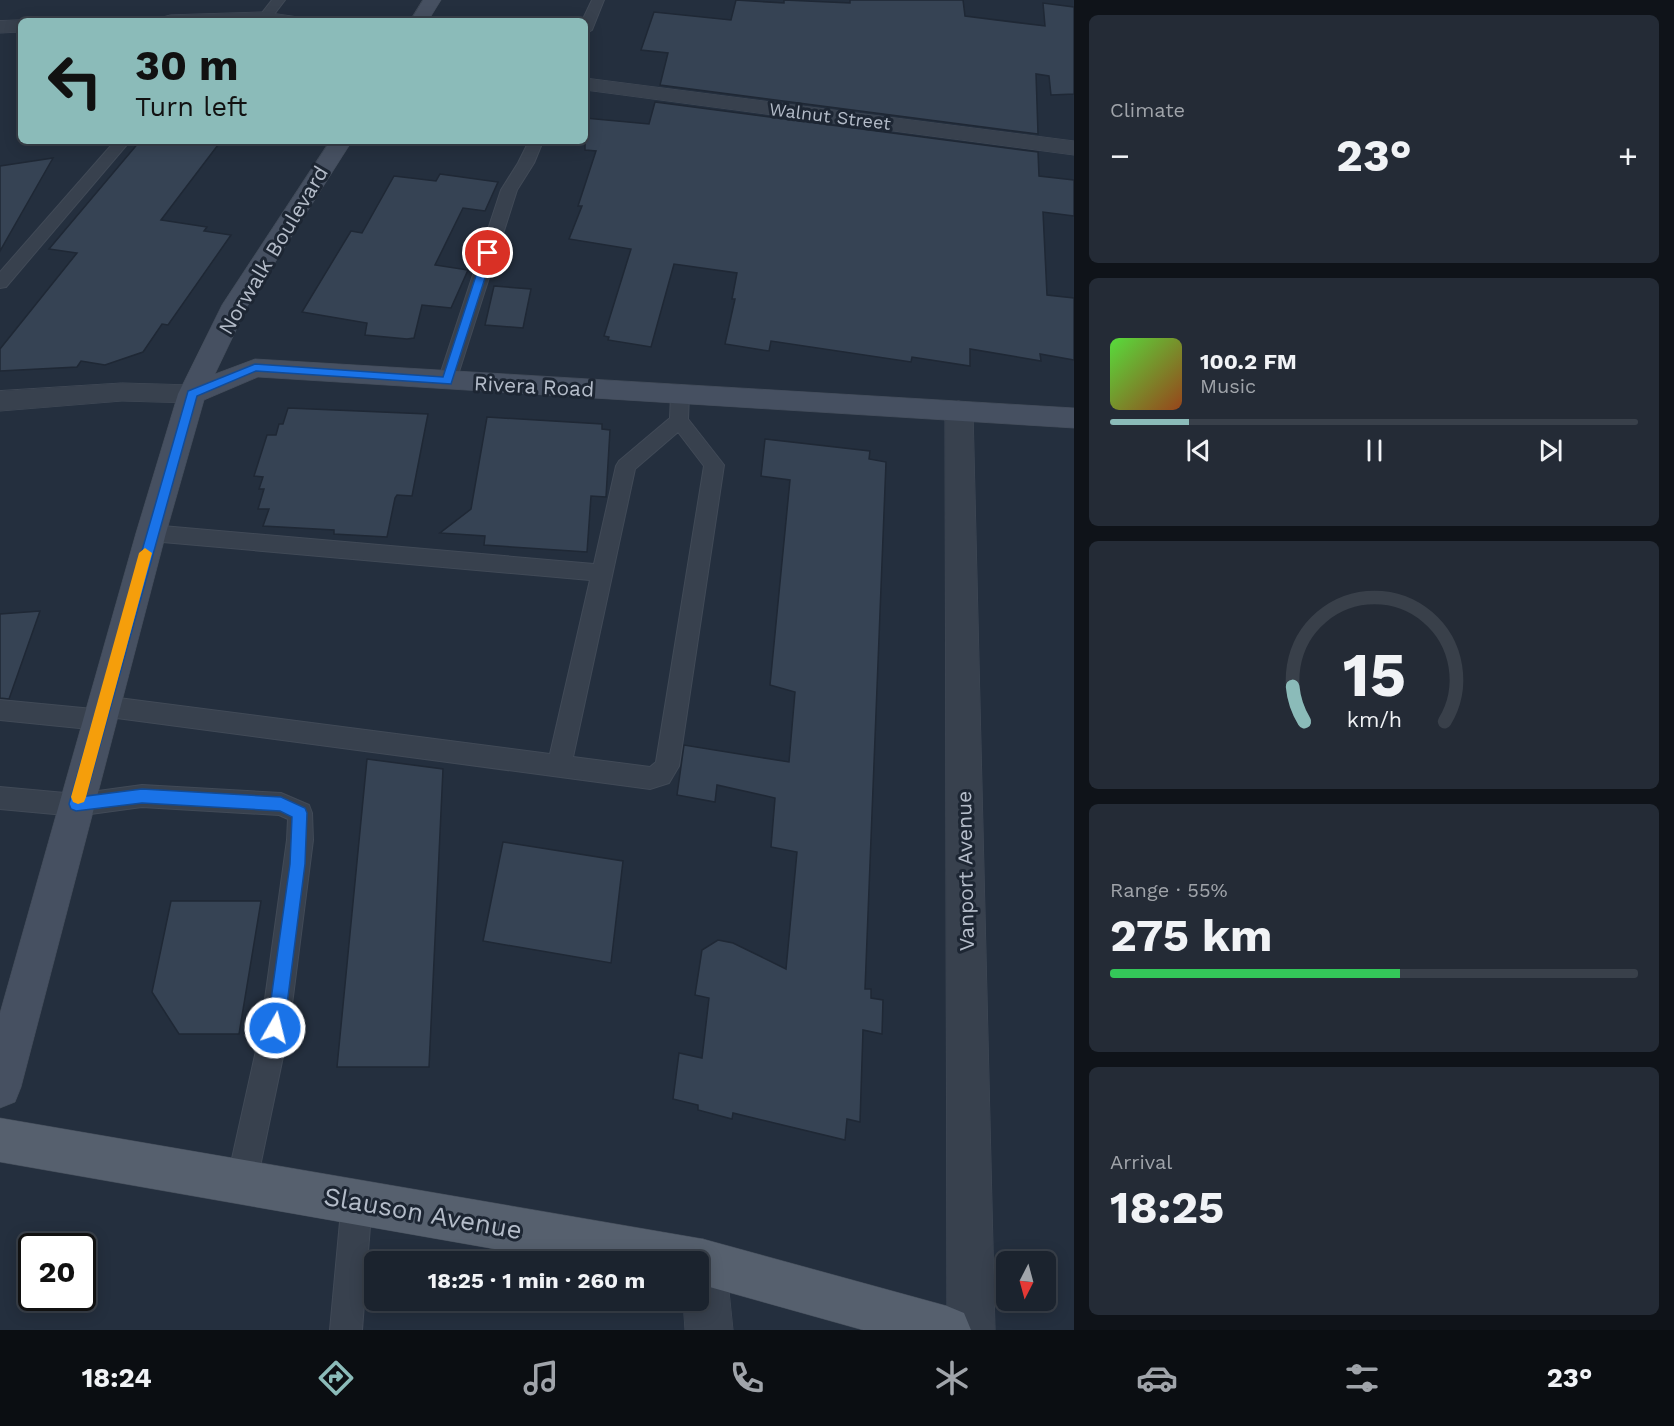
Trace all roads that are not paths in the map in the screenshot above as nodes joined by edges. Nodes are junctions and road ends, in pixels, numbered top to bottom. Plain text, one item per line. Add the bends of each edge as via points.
1 (279, 0) edge
2 (432, 0) edge
3 (598, 0) edge
4 (264, 18) edge
5 (421, 18) edge
6 (588, 23) edge
7 (18, 26) edge
8 (0, 27) edge
9 (588, 84) edge
10 (120, 144) edge
11 (339, 144) edge
12 (535, 144) edge
13 (1074, 148) edge
14 (0, 283) edge
15 (447, 381) junction
16 (192, 394) junction
17 (0, 401) edge
18 (680, 407) junction
19 (959, 411) junction
20 (1074, 418) edge
21 (151, 533) junction
22 (602, 573) junction
23 (0, 710) edge
24 (101, 713) junction
25 (559, 766) junction
26 (0, 798) edge
27 (76, 804) junction
28 (0, 1088) edge
29 (0, 1140) edge
30 (242, 1181) junction
31 (357, 1200) junction
32 (642, 1251) edge
33 (709, 1264) edge
34 (707, 1311) edge
35 (346, 1330) edge
36 (709, 1330) edge
37 (947, 1330) edge
38 (971, 1330) edge

1 - 4 lane
2 - 5 main road
3 - 6 lane
7 - 8 street
9 - 13 street, Walnut Street
10 - 14 lane
11 - 16 main road, Norwalk Boulevard via 235,305
12 - 15 lane via 509,190
15 - 16 main road, Rivera Road via 255,368
15 - 18 main road, Rivera Road
16 - 17 street, Rivera Road via 122,392
16 - 21 main road, Norwalk Boulevard
18 - 19 main road, Rivera Road
18 - 22 lane via 626,466
18 - 25 lane via 714,465 667,766 660,775 650,778
19 - 20 main road, Rivera Road
19 - 38 street, Vanport Avenue
21 - 22 lane
21 - 24 main road, Norwalk Boulevard
22 - 25 lane
23 - 24 lane
24 - 25 lane
24 - 27 main road, Norwalk Boulevard
26 - 27 lane
27 - 28 main road, Norwalk Boulevard
27 - 30 lane via 142,796 281,804 300,813 275,1028
29 - 30 main road, Slauson Avenue
30 - 31 main road, Slauson Avenue
31 - 32 main road, Slauson Avenue
31 - 35 lane
33 - 37 main road, Slauson Avenue
34 - 36 street

